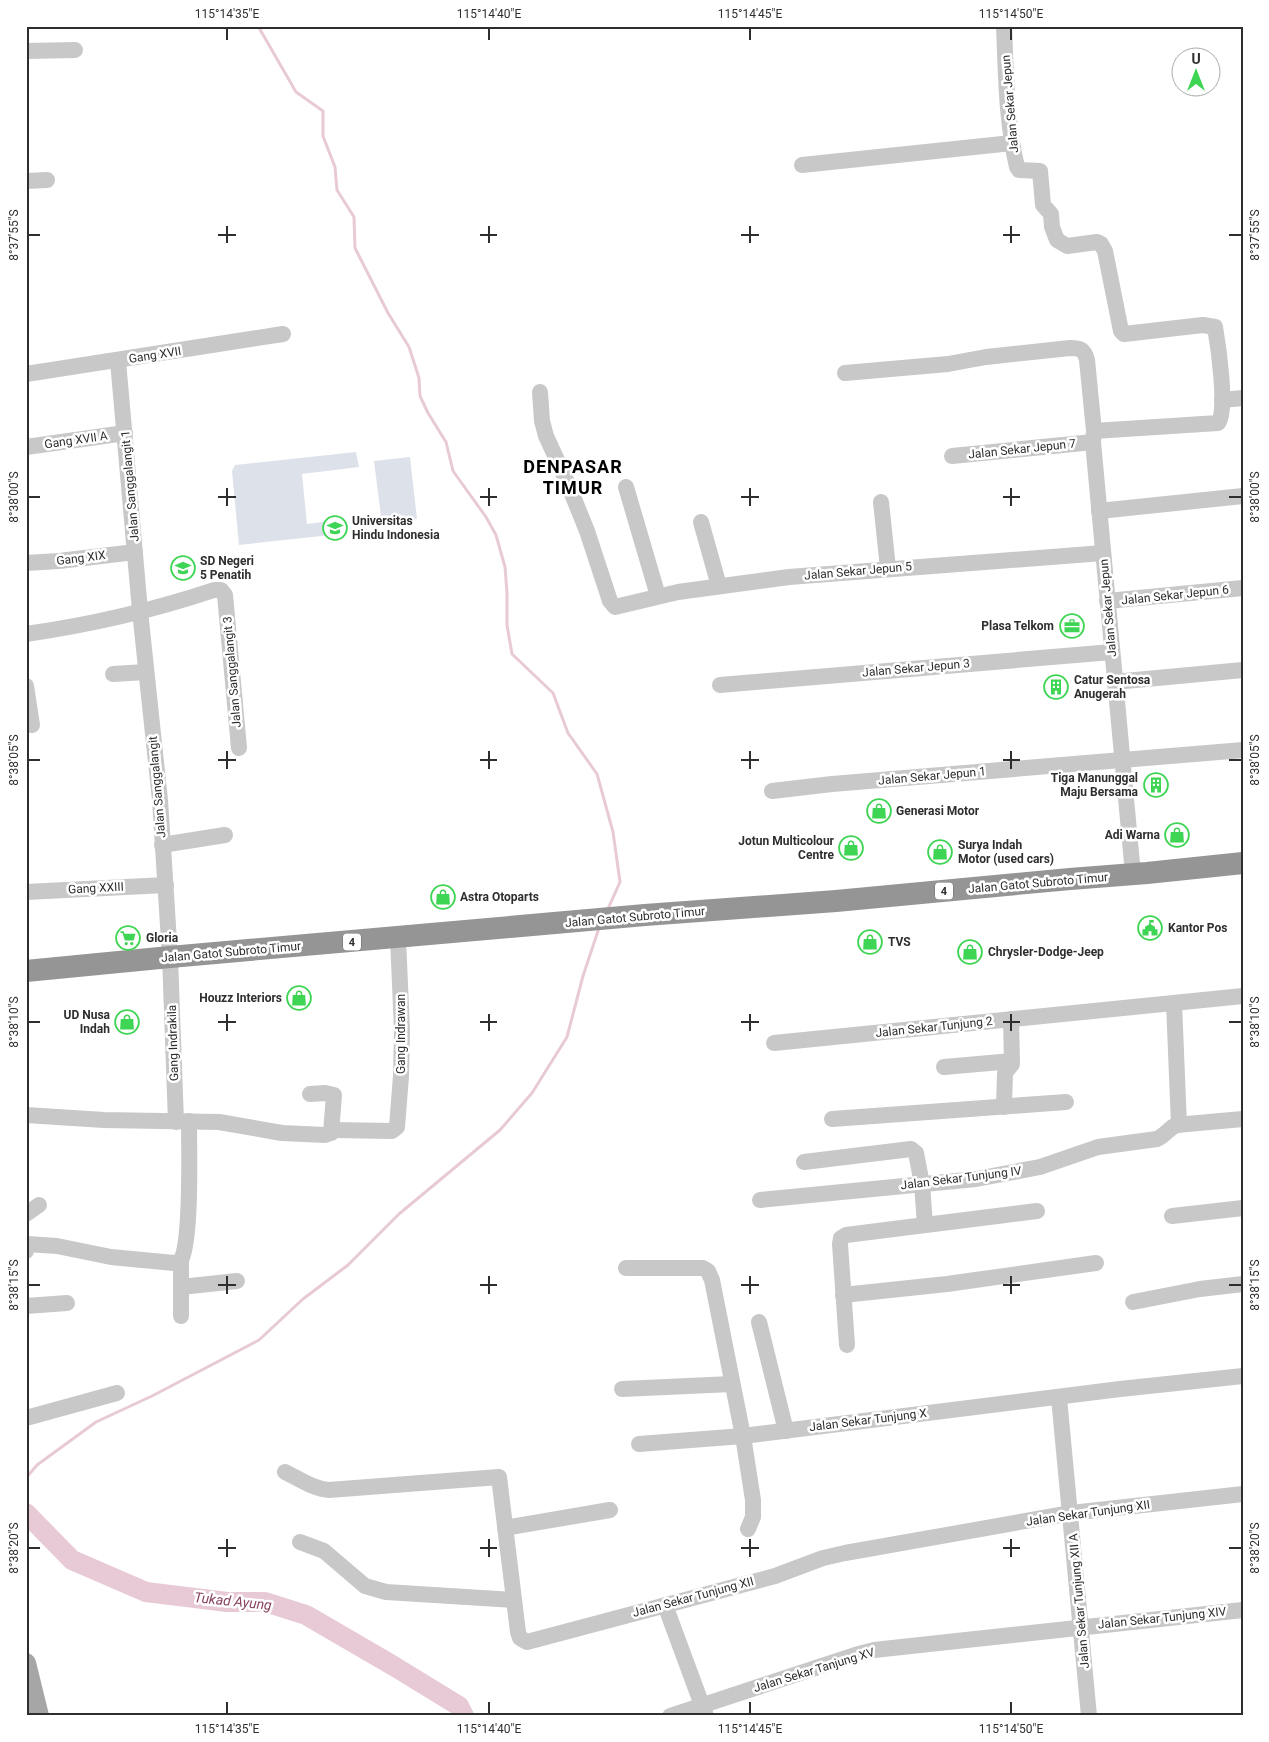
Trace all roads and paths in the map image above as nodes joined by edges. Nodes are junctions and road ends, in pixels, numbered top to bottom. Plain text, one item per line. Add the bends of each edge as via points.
1 (1004, 26) edge
2 (75, 50) dead end
3 (26, 51) edge
4 (1012, 144) junction
5 (802, 165) dead end
6 (47, 180) dead end
7 (26, 181) edge
8 (283, 334) dead end
9 (118, 361) junction
10 (845, 372) dead end
11 (26, 374) edge
12 (540, 392) dead end
13 (1243, 398) edge
14 (1222, 400) junction
15 (125, 433) junction
16 (1093, 437) junction
17 (26, 447) edge
18 (952, 456) dead end
19 (626, 486) dead end
20 (1243, 496) edge
21 (881, 502) dead end
22 (1099, 510) junction
23 (701, 522) dead end
24 (135, 552) junction
25 (1103, 552) junction
26 (26, 563) edge
27 (888, 568) junction
28 (719, 586) junction
29 (1243, 588) edge
30 (658, 596) junction
31 (1107, 601) junction
32 (140, 611) junction
33 (26, 634) edge
34 (1112, 652) junction
35 (1243, 670) edge
36 (146, 672) junction
37 (113, 674) dead end
38 (1114, 682) junction
39 (720, 685) dead end
40 (26, 686) edge
41 (32, 725) dead end
42 (239, 748) dead end
43 (1243, 750) edge
44 (1122, 760) junction
45 (772, 791) dead end
46 (225, 836) dead end
47 (162, 845) junction
48 (1243, 863) edge
49 (1132, 874) junction
50 (166, 885) junction
51 (26, 892) edge
52 (398, 938) junction
53 (170, 960) junction
54 (26, 971) edge
55 (1243, 996) edge
56 (1174, 1003) junction
57 (1012, 1018) junction
58 (774, 1044) dead end
59 (1012, 1061) junction
60 (944, 1067) dead end
61 (310, 1094) dead end
62 (1066, 1102) dead end
63 (1004, 1107) junction
64 (26, 1115) edge
65 (1243, 1119) edge
66 (832, 1120) dead end
67 (182, 1121) junction
68 (1179, 1125) junction
69 (332, 1130) junction
70 (804, 1162) dead end
71 (922, 1184) junction
72 (760, 1200) dead end
73 (1243, 1208) edge
74 (1037, 1211) dead end
75 (1172, 1216) dead end
76 (925, 1225) junction
77 (27, 1246) edge
78 (181, 1260) junction
79 (1096, 1263) dead end
80 (626, 1268) dead end
81 (237, 1281) dead end
82 (1243, 1284) edge
83 (181, 1287) junction
84 (843, 1295) junction
85 (1133, 1302) dead end
86 (67, 1303) dead end
87 (26, 1306) edge
88 (181, 1316) dead end
89 (759, 1322) dead end
90 (847, 1345) dead end
91 (1243, 1376) edge
92 (732, 1384) junction
93 (622, 1389) dead end
94 (117, 1392) dead end
95 (1059, 1398) junction
96 (26, 1418) edge
97 (786, 1431) junction
98 (743, 1436) junction
99 (639, 1444) dead end
100 (285, 1472) dead end
101 (1243, 1494) edge
102 (610, 1510) dead end
103 (1071, 1513) junction
104 (505, 1528) junction
105 (748, 1529) dead end
106 (300, 1542) dead end
107 (513, 1600) junction
108 (665, 1605) junction
109 (1243, 1610) edge
110 (1082, 1626) junction
111 (26, 1664) edge
112 (704, 1710) edge
113 (38, 1716) edge
114 (670, 1716) edge
115 (1089, 1716) edge

1 - 4 street, Jalan Sekar Jepun
2 - 3 street
4 - 5 street
4 - 14 street, Jalan Sekar Jepun via 1018,169 1040,172 1043,205 1051,214 1057,240 1067,246 1097,242 1103,246 1122,333 1203,325 1215,328
6 - 7 street
8 - 9 street, Gang XVII
9 - 11 street, Gang XVII
9 - 15 street, Jalan Sanggalangit 1
10 - 16 street, Jalan Sekar Jepun via 948,364 1079,348 1085,352 1087,360
12 - 30 street, Jalan Sekar Jepun 5 via 546,436 588,531 610,601 615,607
13 - 14 street
14 - 16 street, Jalan Sekar Jepun via 1222,418 1218,423
15 - 17 street, Gang XVII A
15 - 24 street, Jalan Sanggalangit 1
16 - 18 street, Jalan Sekar Jepun 7
16 - 22 street, Jalan Sekar Jepun
19 - 30 street
20 - 22 street
21 - 27 street
22 - 25 street, Jalan Sekar Jepun
23 - 28 street
24 - 26 street, Gang XIX
24 - 32 street, Jalan Sanggalangit 1
25 - 27 street, Jalan Sekar Jepun 5
25 - 31 street, Jalan Sekar Jepun
27 - 28 street, Jalan Sekar Jepun 5
28 - 30 street, Jalan Sekar Jepun 5
29 - 31 street, Jalan Sekar Jepun 6
31 - 34 street, Jalan Sekar Jepun
32 - 33 street
32 - 36 street, Jalan Sanggalangit
32 - 42 street, Jalan Sanggalangit 3 via 218,589 223,592
34 - 38 street, Jalan Sekar Jepun
34 - 39 street, Jalan Sekar Jepun 3
35 - 38 street
36 - 37 street
36 - 47 street, Jalan Sanggalangit
38 - 44 street, Jalan Sekar Jepun
40 - 41 street
43 - 44 street, Jalan Sekar Jepun 1
44 - 45 street, Jalan Sekar Jepun 1
44 - 49 street, Jalan Sekar Jepun
46 - 47 street
47 - 50 street, Jalan Sanggalangit
48 - 49 highway, Jalan Gatot Subroto Timur / 4
49 - 52 highway, Jalan Gatot Subroto Timur / 4
50 - 51 street, Gang XXIII
50 - 53 street, Jalan Sanggalangit
52 - 53 highway, Jalan Gatot Subroto Timur / 4
52 - 69 street, Gang Indrawan via 402,1038 397,1127 392,1131
53 - 54 highway, Jalan Gatot Subroto Timur / 4
53 - 67 street, Gang Indrakila
55 - 56 street, Jalan Sekar Tunjung 2
56 - 57 street, Jalan Sekar Tunjung 2
56 - 68 street
57 - 58 street, Jalan Sekar Tunjung 2
57 - 59 street
59 - 60 street
59 - 63 street via 1004,1073
61 - 69 street via 334,1095
62 - 63 street
63 - 66 street
64 - 67 street
65 - 68 street, Jalan Sekar Tunjung IV
67 - 69 street via 219,1122 282,1133 325,1135
67 - 78 street, Gang Indrakila via 188,1216 185,1251
68 - 71 street, Jalan Sekar Tunjung IV via 1157,1139 1098,1147 1040,1167 976,1179
70 - 71 street via 911,1149 916,1153
71 - 72 street, Jalan Sekar Tunjung IV
71 - 76 street
73 - 75 street
74 - 76 street
76 - 84 street via 841,1238
77 - 78 street via 57,1246 144,1261 174,1263
78 - 83 street, Gang Indrakila
79 - 84 street
80 - 92 street via 703,1268 708,1271
81 - 83 street
82 - 85 street
83 - 88 street, Gang Indrakila
84 - 90 street
86 - 87 street
89 - 97 street
91 - 95 street, Jalan Sekar Tunjung X
92 - 93 street
92 - 98 street
94 - 96 street
95 - 97 street, Jalan Sekar Tunjung X
95 - 103 street, Jalan Sekar Tunjung XII A
97 - 98 street, Jalan Sekar Tunjung X
98 - 99 street, Jalan Sekar Tunjung X
98 - 105 street via 754,1508
100 - 104 street, Jalan Sekar Tunjung XII via 321,1490 499,1478
101 - 103 street, Jalan Sekar Tunjung XII
102 - 104 street
103 - 108 street, Jalan Sekar Tunjung XII via 845,1553 775,1576
103 - 110 street, Jalan Sekar Tunjung XII A
104 - 107 street, Jalan Sekar Tunjung XII
106 - 107 street via 324,1551 365,1586 386,1592
107 - 108 street, Jalan Sekar Tunjung XII via 520,1638 528,1642
108 - 112 street
109 - 110 street, Jalan Sekar Tunjung XIV
110 - 112 street, Jalan Sekar Tanjung XV via 874,1650
110 - 115 street, Jalan Sekar Tunjung XII A
111 - 113 main road
112 - 114 street, Jalan Sekar Tanjung XV

